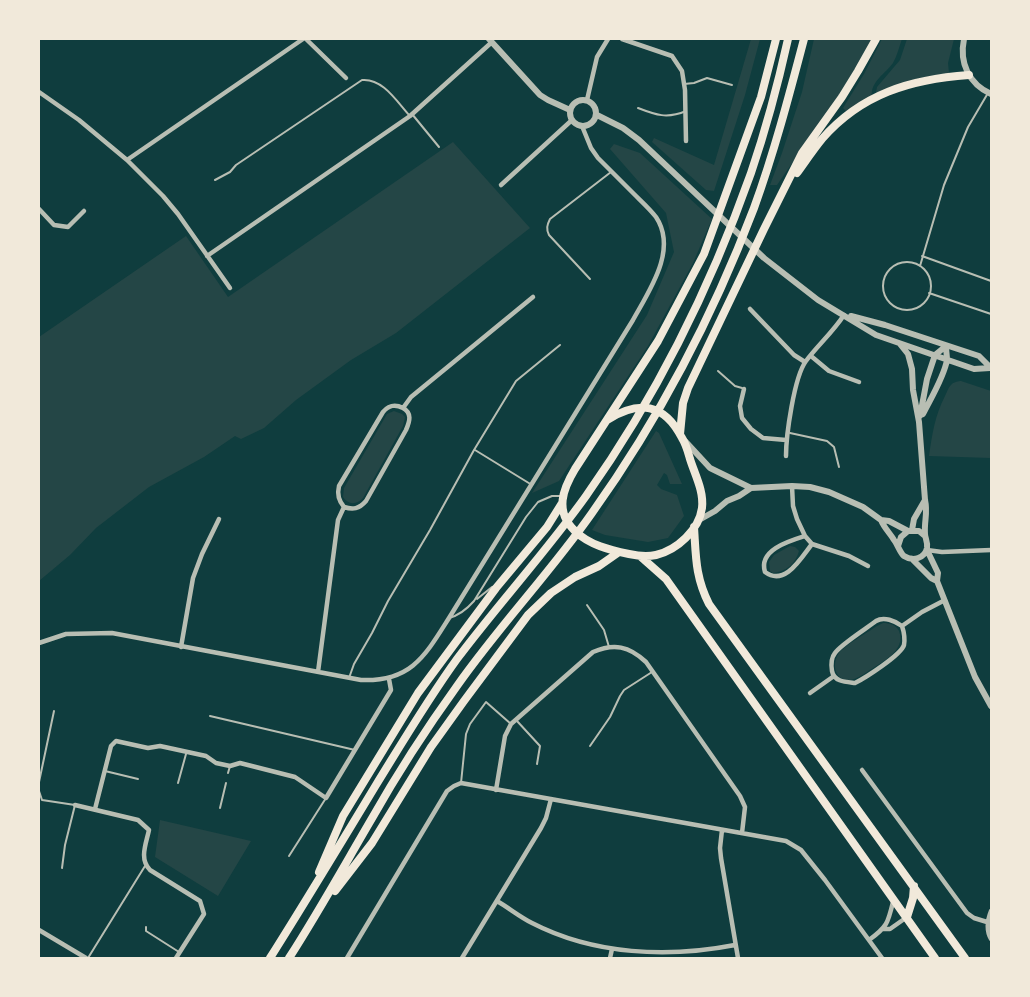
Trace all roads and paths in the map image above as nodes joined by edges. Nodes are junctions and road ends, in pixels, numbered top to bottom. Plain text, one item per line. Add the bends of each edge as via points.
1 (304, 39) edge
2 (608, 39) edge
3 (622, 39) edge
4 (776, 39) edge
5 (789, 39) edge
6 (804, 39) edge
7 (876, 39) edge
8 (964, 39) edge
9 (491, 40) edge
10 (969, 75) junction
11 (346, 78) dead end
12 (684, 84) junction
13 (732, 85) dead end
14 (39, 92) edge
15 (989, 93) edge
16 (587, 100) junction
17 (638, 108) dead end
18 (570, 110) junction
19 (686, 111) junction
20 (411, 115) junction
21 (597, 115) junction
22 (572, 120) junction
23 (582, 126) junction
24 (686, 141) dead end
25 (439, 147) dead end
26 (127, 160) junction
27 (611, 172) junction
28 (215, 180) dead end
29 (501, 185) dead end
30 (783, 190) junction
31 (39, 209) edge
32 (84, 211) dead end
33 (207, 256) junction
34 (922, 256) junction
35 (920, 266) junction
36 (590, 279) dead end
37 (991, 281) edge
38 (230, 288) dead end
39 (929, 293) junction
40 (533, 297) dead end
41 (750, 309) dead end
42 (844, 315) junction
43 (991, 315) edge
44 (899, 343) junction
45 (560, 345) dead end
46 (946, 346) junction
47 (935, 355) junction
48 (811, 356) junction
49 (947, 359) junction
50 (805, 363) junction
51 (991, 368) edge
52 (718, 371) dead end
53 (860, 382) dead end
54 (744, 389) joint
55 (403, 408) junction
56 (607, 420) junction
57 (919, 422) junction
58 (787, 433) junction
59 (682, 437) junction
60 (786, 440) junction
61 (474, 450) junction
62 (786, 456) dead end
63 (839, 467) dead end
64 (532, 485) junction
65 (792, 486) junction
66 (751, 488) junction
67 (562, 499) junction
68 (925, 500) junction
69 (344, 507) junction
70 (219, 519) dead end
71 (881, 520) junction
72 (697, 523) junction
73 (910, 530) junction
74 (805, 536) junction
75 (925, 536) junction
76 (812, 544) junction
77 (898, 547) junction
78 (927, 550) junction
79 (991, 550) edge
80 (619, 552) junction
81 (640, 556) junction
82 (912, 559) junction
83 (868, 566) dead end
84 (937, 581) junction
85 (496, 588) junction
86 (945, 600) junction
87 (474, 601) junction
88 (587, 605) dead end
89 (449, 618) junction
90 (902, 626) junction
91 (39, 643) edge
92 (609, 646) junction
93 (182, 647) junction
94 (318, 672) junction
95 (652, 672) junction
96 (834, 676) junction
97 (349, 678) junction
98 (389, 679) junction
99 (810, 693) dead end
100 (991, 706) edge
101 (54, 711) dead end
102 (210, 716) dead end
103 (516, 719) junction
104 (511, 724) junction
105 (590, 746) dead end
106 (355, 750) junction
107 (187, 752) junction
108 (537, 764) dead end
109 (230, 766) junction
110 (862, 770) dead end
111 (105, 771) junction
112 (228, 773) dead end
113 (138, 779) dead end
114 (39, 782) edge
115 (178, 783) dead end
116 (226, 783) dead end
117 (460, 783) junction
118 (496, 790) junction
119 (39, 791) edge
120 (326, 798) junction
121 (551, 799) junction
122 (75, 805) junction
123 (220, 808) dead end
124 (95, 809) junction
125 (722, 830) junction
126 (742, 833) junction
127 (289, 856) dead end
128 (146, 865) junction
129 (62, 867) dead end
130 (914, 886) junction
131 (309, 895) junction
132 (894, 899) junction
133 (497, 901) junction
134 (991, 911) edge
135 (318, 913) junction
136 (907, 917) junction
137 (987, 922) junction
138 (146, 927) dead end
139 (883, 929) junction
140 (39, 930) edge
141 (991, 939) edge
142 (869, 940) junction
143 (735, 945) junction
144 (612, 949) junction
145 (179, 952) junction
146 (87, 958) edge
147 (176, 958) edge
148 (270, 958) edge
149 (289, 958) edge
150 (346, 958) edge
151 (462, 958) edge
152 (610, 958) edge
153 (738, 958) edge
154 (882, 958) edge
155 (936, 958) edge
156 (965, 958) edge

1 - 11 street
1 - 26 street
2 - 16 street via 597,57
3 - 12 street via 672,56 682,70
4 - 56 highway via 760,97 704,254 658,341
5 - 131 highway via 743,193 710,276 656,384 627,434 554,540 422,710
6 - 135 highway via 754,208 712,306 668,393 591,514 494,636 430,725
7 - 30 highway via 853,80 802,153
8 - 10 street via 963,59
9 - 18 street via 540,95
9 - 20 street
10 - 15 street
10 - 30 highway via 903,85 875,97 822,139
12 - 13 lane via 707,78
12 - 19 street
14 - 26 street
15 - 34 lane via 968,127 944,185
16 - 18 street via 578,100
16 - 21 street via 596,107
17 - 19 lane via 663,116
18 - 22 street
19 - 24 street
20 - 25 lane
20 - 28 lane via 381,84 362,80
20 - 33 street
21 - 23 street via 590,124
21 - 42 street via 639,140 764,258
22 - 23 street
22 - 29 street
23 - 27 street via 591,148
26 - 33 street via 163,196
27 - 36 lane via 548,224 549,235
27 - 64 street via 655,217 664,240 661,260 633,320
30 - 59 highway via 688,388 683,403
31 - 32 street via 54,225 68,227
33 - 38 street
34 - 35 lane
34 - 37 lane
35 - 39 lane via 928,275
35 - 39 lane via 908,262 891,268 884,279 886,297 894,306 906,310 923,304
39 - 43 lane
40 - 55 street
41 - 50 street
42 - 44 street via 876,335
42 - 46 street
42 - 48 street
44 - 47 street
44 - 57 street via 911,361
45 - 61 lane via 516,381
46 - 47 street
46 - 49 street
46 - 51 street via 979,356
47 - 49 street
47 - 57 street
48 - 50 street
48 - 53 street via 830,371
49 - 51 street via 974,369
49 - 57 street
50 - 58 street
52 - 54 lane
54 - 60 street via 742,418 751,429 763,438
55 - 69 street via 390,406 383,412 339,486 338,499
55 - 69 street via 410,420 366,501 356,509
56 - 59 highway via 628,409 652,408 664,413
56 - 67 highway via 566,484
57 - 68 street
58 - 60 street
58 - 63 lane via 827,441 834,447
59 - 66 street via 710,468
59 - 72 highway via 701,492
60 - 62 street
61 - 64 lane
61 - 97 lane
64 - 89 street
65 - 66 street
65 - 71 street via 829,492
65 - 74 street via 793,506
66 - 72 street
67 - 80 highway via 567,521 574,530 595,544
67 - 85 highway via 547,526
67 - 87 lane via 552,495 538,502
68 - 73 street
68 - 75 street
69 - 94 street via 338,520
70 - 93 street via 193,578
71 - 73 street
71 - 77 street
72 - 81 highway via 667,551
72 - 130 highway via 696,568 709,604
73 - 75 street
73 - 77 street via 901,537
74 - 76 street
74 - 76 street via 770,553 763,566 765,572 782,577
75 - 78 street
76 - 83 street
77 - 82 street
78 - 79 street
78 - 82 street
78 - 84 street via 938,573
80 - 81 highway
80 - 135 highway via 551,593 528,615 438,738 372,843
81 - 132 highway via 666,579
82 - 84 street
84 - 86 street
85 - 87 lane
85 - 131 highway via 384,746 342,816
86 - 90 street
86 - 100 street via 975,677
87 - 89 lane
88 - 92 lane via 604,630
89 - 98 street via 425,655 408,670
90 - 96 street via 892,620 876,621 836,651 832,660
90 - 96 street via 904,646 897,655 855,683
91 - 93 street via 66,634 112,633
92 - 95 street via 636,653
92 - 103 street via 592,652
93 - 94 street
94 - 97 street
95 - 105 lane via 624,690
95 - 126 street via 744,802
96 - 99 street
97 - 98 street
98 - 106 street via 391,690
101 - 114 lane
102 - 106 lane
103 - 104 street
103 - 108 lane via 540,746
104 - 117 lane via 486,702 466,734
104 - 118 street
106 - 120 street
107 - 109 street
107 - 111 street via 116,741
107 - 115 lane
109 - 112 lane
109 - 120 street via 240,763 295,777
110 - 137 street via 967,913
111 - 113 lane
111 - 124 street
116 - 123 lane
117 - 118 street
117 - 150 street via 447,791
118 - 121 street
119 - 122 lane via 42,800
120 - 127 lane
121 - 125 street
121 - 133 street via 546,818
122 - 124 street
122 - 129 lane
124 - 128 street via 138,820 148,830 143,857
125 - 126 street
125 - 143 street via 721,858
126 - 142 street via 786,841 801,850
128 - 145 street via 200,901 204,914
128 - 146 lane
130 - 136 highway
130 - 156 highway
131 - 148 highway
132 - 136 highway
132 - 139 street
133 - 144 street via 555,933
133 - 151 street
134 - 137 street
135 - 149 highway
136 - 139 street via 890,929
136 - 155 highway
137 - 141 street
138 - 145 lane via 146,931
139 - 142 street
140 - 146 street
142 - 154 street
143 - 144 street via 684,952
143 - 153 street
144 - 152 street
145 - 147 street

